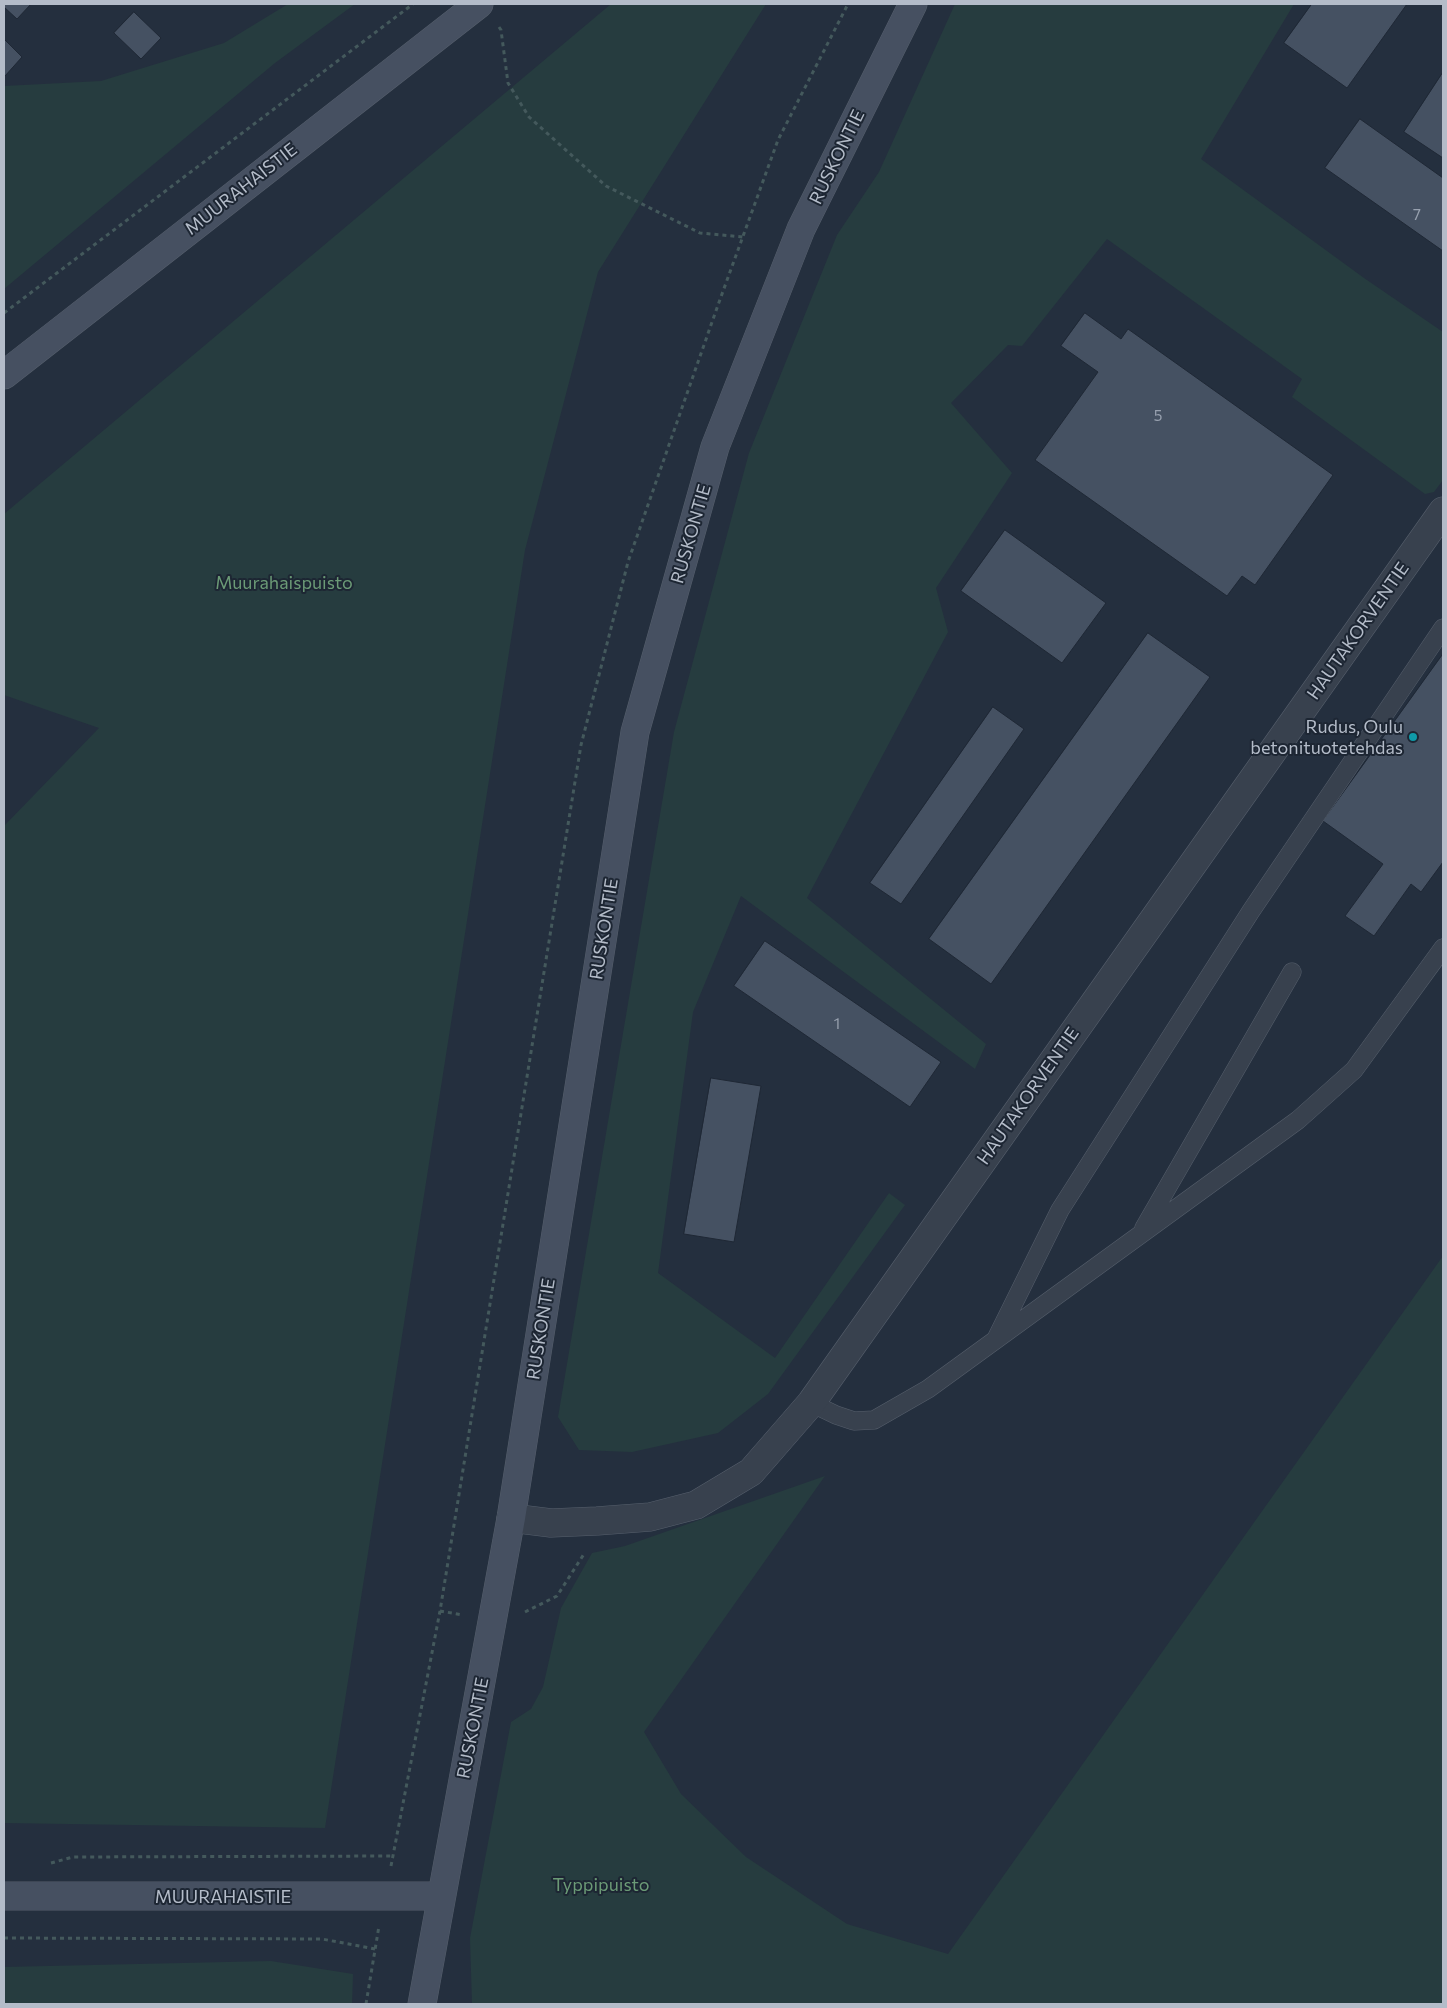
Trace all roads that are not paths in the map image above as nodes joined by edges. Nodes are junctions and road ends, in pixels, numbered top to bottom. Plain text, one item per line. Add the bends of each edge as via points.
1 (478, 4) edge
2 (913, 4) edge
3 (4, 375) edge
4 (1443, 511) edge
5 (1443, 628) edge
6 (1443, 948) edge
7 (1292, 972) dead end
8 (1140, 1234) junction
9 (996, 1339) junction
10 (811, 1403) junction
11 (512, 1518) junction
12 (4, 1896) edge
13 (441, 1896) junction
14 (422, 2004) edge

1 - 3 main road, MUURAHAISTIE
2 - 11 main road, RUSKONTIE via 801,229 715,447 634,732
4 - 10 street, HAUTAKORVENTIE
5 - 9 lane via 1251,911 1060,1210
6 - 8 lane via 1354,1070 1298,1120
7 - 8 lane
8 - 9 lane
9 - 10 lane via 928,1389 874,1420 854,1421
10 - 11 street, HAUTAKORVENTIE via 751,1472 696,1505 650,1517 597,1521 551,1523
11 - 13 main road, RUSKONTIE
12 - 13 main road, MUURAHAISTIE
13 - 14 main road, RUSKONTIE

